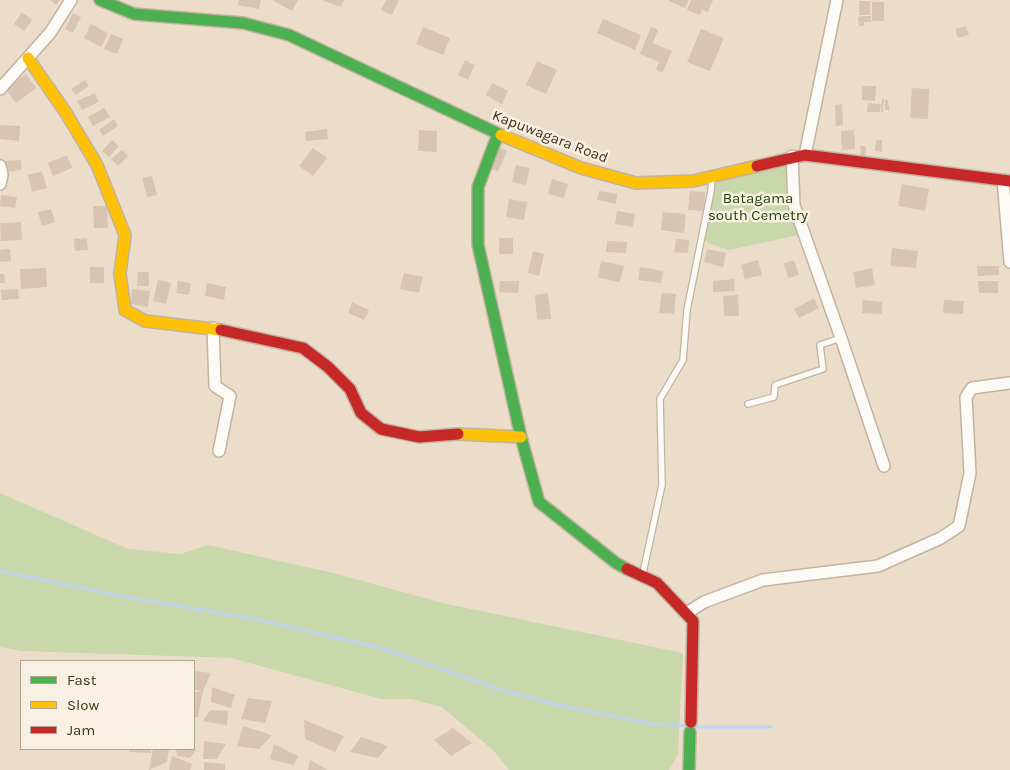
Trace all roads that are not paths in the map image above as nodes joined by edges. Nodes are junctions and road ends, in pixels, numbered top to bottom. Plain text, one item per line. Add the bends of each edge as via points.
1 (71, 0) edge
2 (100, 0) edge
3 (837, 0) edge
4 (28, 58) junction
5 (0, 89) edge
6 (498, 134) junction
7 (805, 155) junction
8 (792, 156) junction
9 (0, 166) edge
10 (712, 176) junction
11 (1006, 181) edge
12 (0, 184) edge
13 (1010, 262) edge
14 (213, 328) junction
15 (842, 338) junction
16 (1010, 383) edge
17 (748, 404) dead end
18 (520, 437) junction
19 (219, 450) dead end
20 (884, 466) dead end
21 (642, 576) junction
22 (687, 613) junction
23 (690, 770) edge

1 - 4 street via 50,33
2 - 6 street, Kapuwagara Road via 134,14 243,22 289,36
3 - 7 street
4 - 5 street
4 - 14 street via 98,164 125,235 120,274 125,310 145,321
6 - 10 street, Kapuwagara Road via 581,168 636,183 693,181
6 - 18 street via 478,187 478,245
7 - 8 street, Kapuwagara Road
7 - 11 street, Kapuwagara Road
8 - 10 street, Kapuwagara Road
8 - 15 street via 794,205
9 - 12 street
10 - 21 lane via 687,310 683,360 660,399 662,485
11 - 13 street
14 - 18 street via 303,348 350,389 361,413 381,428 419,437 453,434
14 - 19 street via 215,386 230,396
15 - 17 lane via 820,345 823,369 776,385 774,397
15 - 20 street
16 - 22 street via 972,388 966,397 970,473 959,526 941,538 878,566 763,580 704,602
18 - 21 street via 539,502 616,563
21 - 22 street via 658,583
22 - 23 street via 693,621

